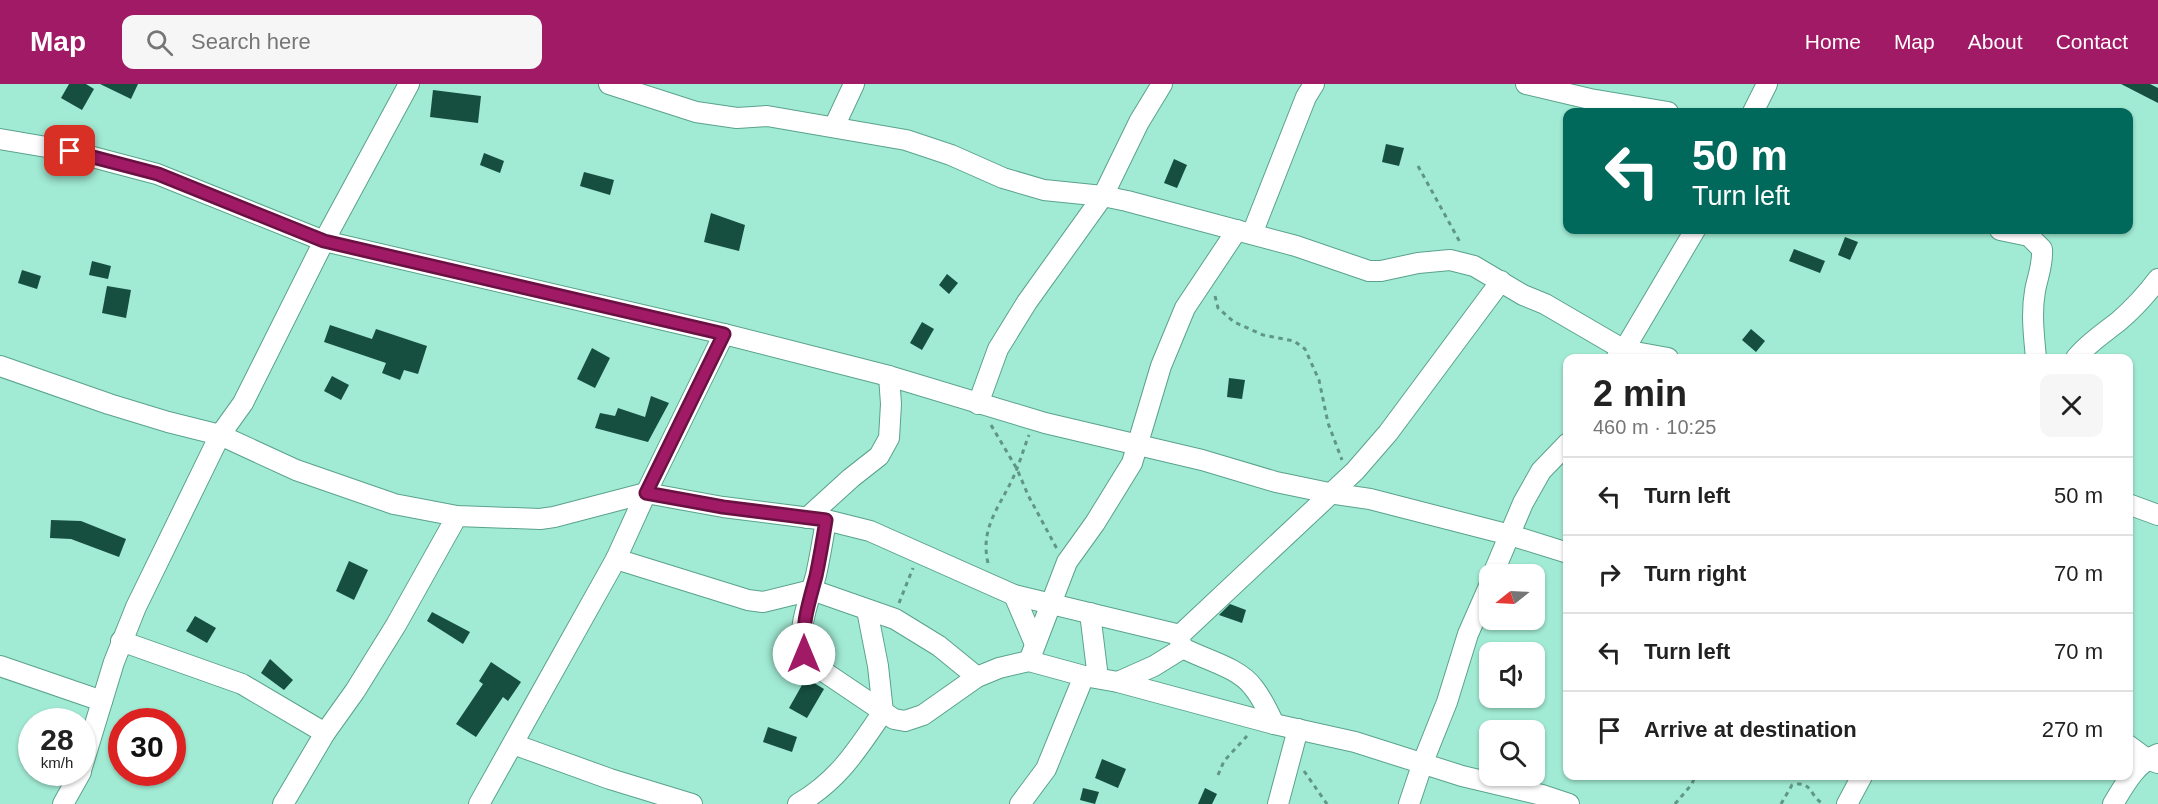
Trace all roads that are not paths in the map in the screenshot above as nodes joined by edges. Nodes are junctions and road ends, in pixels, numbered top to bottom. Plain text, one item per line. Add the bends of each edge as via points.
1 (409, 84) edge
2 (609, 84) edge
3 (854, 84) edge
4 (1162, 84) edge
5 (1314, 84) edge
6 (1526, 84) edge
7 (1767, 84) edge
8 (1644, 108) edge
9 (1755, 108) edge
10 (834, 127) junction
11 (0, 139) edge
12 (1103, 196) junction
13 (1245, 232) junction
14 (1693, 234) edge
15 (2017, 234) edge
16 (324, 241) junction
17 (2158, 279) edge
18 (1501, 281) junction
19 (724, 334) junction
20 (1620, 354) edge
21 (2036, 354) edge
22 (2080, 354) edge
23 (0, 366) edge
24 (889, 376) junction
25 (978, 404) junction
26 (220, 435) junction
27 (1137, 445) junction
28 (1563, 448) edge
29 (1352, 473) junction
30 (646, 493) junction
31 (1329, 493) junction
32 (1370, 499) junction
33 (2133, 506) edge
34 (2158, 515) edge
35 (457, 516) junction
36 (816, 519) junction
37 (1510, 535) junction
38 (1563, 551) edge
39 (616, 559) junction
40 (1497, 564) edge
41 (812, 590) junction
42 (1014, 595) junction
43 (1051, 603) junction
44 (1479, 609) edge
45 (867, 610) junction
46 (1090, 613) junction
47 (121, 641) junction
48 (1182, 641) junction
49 (1032, 652) junction
50 (0, 666) edge
51 (977, 677) junction
52 (1091, 677) junction
53 (1118, 682) junction
54 (102, 701) junction
55 (883, 712) junction
56 (96, 721) edge
57 (1269, 723) junction
58 (1298, 729) junction
59 (325, 732) junction
60 (513, 744) junction
61 (2133, 748) edge
62 (2154, 758) edge
63 (1423, 762) junction
64 (2133, 775) edge
65 (1860, 780) edge
66 (2127, 780) edge
67 (73, 786) edge
68 (63, 804) edge
69 (283, 804) edge
70 (479, 804) edge
71 (693, 804) edge
72 (798, 804) edge
73 (1020, 804) edge
74 (1278, 804) edge
75 (1409, 804) edge
76 (1569, 804) edge
77 (1847, 804) edge
78 (2113, 804) edge

1 - 16 street
2 - 10 street via 696,112 737,118 767,116
3 - 10 street
4 - 12 street
5 - 13 street
6 - 8 street
7 - 9 street
10 - 12 street via 906,140 1044,190
11 - 16 street via 70,151 158,174
12 - 13 street
12 - 25 street via 998,349
13 - 18 street via 1369,271 1450,260 1474,266
13 - 27 street via 1208,274 1185,308 1161,366
14 - 20 street
15 - 21 street via 2029,237 2042,249 2043,263 2032,316
16 - 19 street
16 - 26 street via 243,403
17 - 22 street via 2144,299
18 - 20 street via 1545,304
18 - 29 street via 1388,432
19 - 24 street
19 - 30 street
23 - 26 street via 109,404
24 - 25 street
24 - 36 street via 889,438 879,456 851,478
25 - 27 street
26 - 35 street via 296,470 383,500
26 - 47 street
27 - 31 street
27 - 43 street via 1132,463 1067,562
28 - 37 street via 1541,471
29 - 31 street
29 - 32 street
30 - 35 street via 554,518
30 - 36 street
30 - 39 street
31 - 32 street
31 - 48 street
32 - 37 street
33 - 34 street
35 - 59 street via 396,625
36 - 41 street via 823,543
36 - 42 street via 870,531
37 - 38 street
37 - 40 street
39 - 41 street via 748,600 763,602
39 - 60 street
41 - 45 street
41 - 55 street via 802,639 808,661
42 - 43 street
42 - 49 street
43 - 46 street
43 - 49 street
44 - 63 street
45 - 51 street via 895,619 939,646
45 - 55 street
46 - 48 street
46 - 52 street
47 - 54 street
47 - 59 street via 242,684
48 - 53 street via 1154,666
48 - 57 street via 1252,685 1265,704
49 - 51 street
49 - 52 street
50 - 54 street
51 - 55 street via 923,715 905,721
52 - 53 street
52 - 73 street via 1046,769
53 - 57 street
54 - 56 street
55 - 72 street via 849,762 819,792
57 - 58 street
58 - 63 street
58 - 74 street
59 - 69 street
60 - 70 street
60 - 71 street
61 - 62 street
62 - 64 street
63 - 75 street
63 - 76 street
65 - 77 street
66 - 78 street
67 - 68 street

